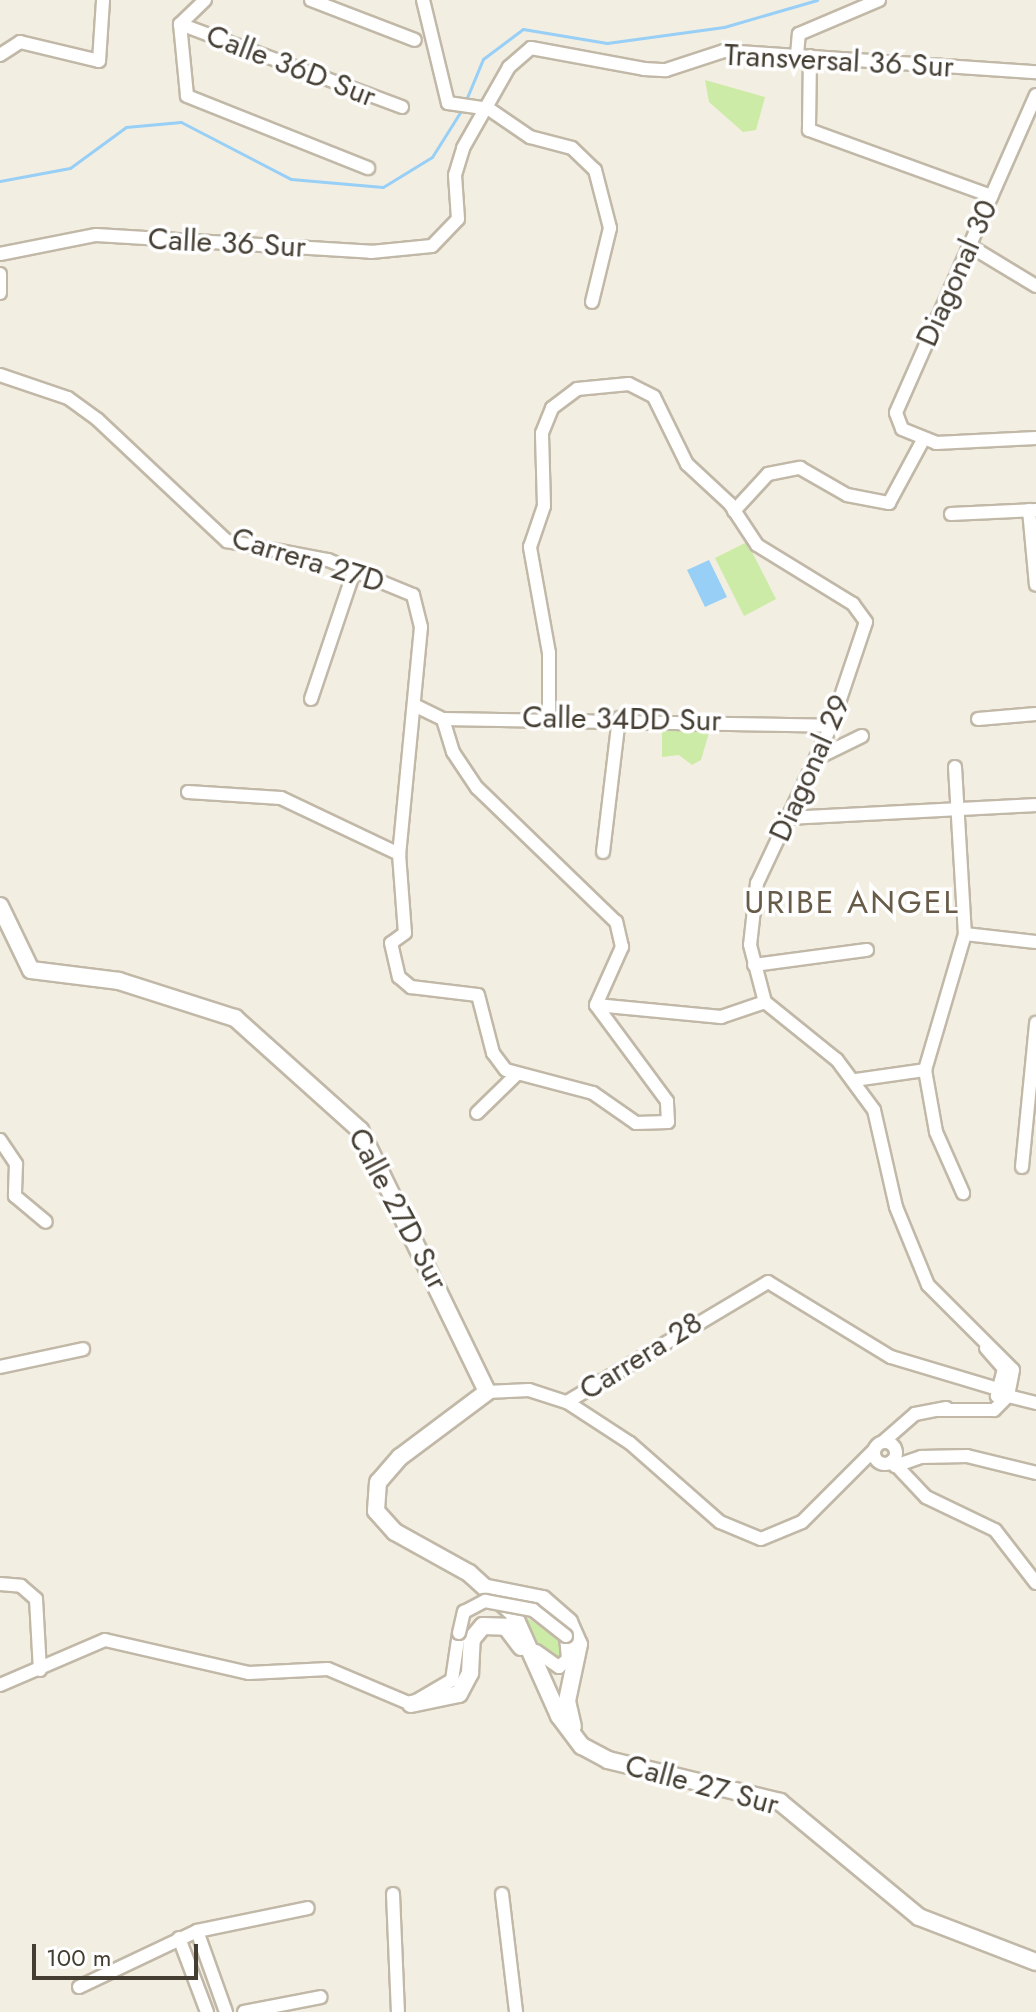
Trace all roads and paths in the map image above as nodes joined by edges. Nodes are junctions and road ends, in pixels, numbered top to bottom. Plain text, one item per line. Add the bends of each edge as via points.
1 (103, 0) edge
2 (205, 0) edge
3 (311, 0) edge
4 (423, 0) edge
5 (879, 0) edge
6 (180, 24) junction
7 (415, 40) dead end
8 (0, 55) edge
9 (803, 55) junction
10 (1036, 72) edge
11 (1036, 95) edge
12 (402, 107) dead end
13 (485, 108) junction
14 (368, 168) dead end
15 (991, 196) junction
16 (970, 246) junction
17 (0, 254) edge
18 (0, 274) edge
19 (1036, 286) edge
20 (0, 293) edge
21 (592, 302) dead end
22 (0, 375) edge
23 (1036, 438) edge
24 (923, 440) junction
25 (1032, 510) edge
26 (734, 511) junction
27 (951, 514) dead end
28 (354, 571) junction
29 (1036, 585) edge
30 (311, 699) dead end
31 (416, 706) junction
32 (1036, 714) edge
33 (549, 717) junction
34 (619, 718) junction
35 (443, 719) junction
36 (978, 719) dead end
37 (831, 726) junction
38 (862, 736) dead end
39 (817, 758) junction
40 (955, 767) dead end
41 (188, 792) dead end
42 (1036, 805) edge
43 (958, 810) junction
44 (789, 818) junction
45 (603, 852) dead end
46 (399, 854) junction
47 (0, 906) edge
48 (965, 934) junction
49 (1036, 942) edge
50 (867, 950) dead end
51 (754, 965) junction
52 (765, 1002) junction
53 (596, 1005) junction
54 (1036, 1023) edge
55 (925, 1070) junction
56 (516, 1075) junction
57 (855, 1080) junction
58 (477, 1113) dead end
59 (1030, 1132) edge
60 (0, 1140) edge
61 (1022, 1167) dead end
62 (963, 1193) dead end
63 (46, 1222) dead end
64 (83, 1349) dead end
65 (0, 1367) edge
66 (487, 1392) junction
67 (1004, 1393) junction
68 (567, 1402) junction
69 (1036, 1403) edge
70 (886, 1454) junction
71 (1036, 1473) edge
72 (1036, 1583) edge
73 (0, 1584) edge
74 (484, 1586) junction
75 (519, 1625) junction
76 (566, 1636) junction
77 (578, 1658) junction
78 (40, 1670) junction
79 (566, 1671) junction
80 (540, 1672) junction
81 (0, 1685) edge
82 (411, 1704) junction
83 (559, 1716) junction
84 (589, 1751) junction
85 (868, 1849) dead end
86 (850, 1856) junction
87 (393, 1894) dead end
88 (502, 1894) dead end
89 (308, 1908) dead end
90 (197, 1931) junction
91 (179, 1938) junction
92 (1036, 1962) edge
93 (79, 1987) dead end
94 (321, 1997) dead end
95 (207, 2012) edge
96 (226, 2012) edge
97 (244, 2012) edge
98 (398, 2012) edge
99 (516, 2012) edge

1 - 8 street via 99,61 20,42
2 - 6 street
3 - 7 street
4 - 13 street via 440,91 455,104
5 - 9 street via 799,34
6 - 12 street, Calle 36D Sur
6 - 14 street via 187,96
9 - 10 street, Transversal 36 Sur
9 - 13 street, Transversal 36 Sur via 724,51 666,70 531,48 509,67
9 - 15 street via 809,130
11 - 15 street, Diagonal 30
13 - 17 street, Calle 36 Sur via 457,161 458,219 452,232 419,249 371,252 70,236
13 - 21 street via 530,137 572,148 595,170 610,228
15 - 16 street, Diagonal 30
16 - 19 street
16 - 24 street, Diagonal 30 via 896,413 902,429
18 - 20 street
22 - 28 street, Carrera 27D via 46,388 88,413 227,541
23 - 24 street
24 - 26 street via 889,503 861,500 800,468 768,474
25 - 27 street
25 - 29 street
26 - 33 street, Diagonal 29 via 694,474 661,406 644,390 593,384 563,398 547,417 539,449 544,506 530,547 549,653
26 - 37 street, Diagonal 29 via 757,545 853,604 866,622
28 - 30 street
28 - 31 street, Carrera 27D via 402,589 420,607
31 - 35 street, Calle 34DD Sur
31 - 46 street, Carrera 27D
32 - 36 street
33 - 34 street, Calle 34DD Sur
33 - 35 street, Calle 34DD Sur
34 - 37 street, Calle 34DD Sur
34 - 45 street
35 - 53 street via 453,752 477,788 616,922 622,947
37 - 39 street, Diagonal 29
38 - 39 street
39 - 44 street, Diagonal 29
40 - 43 street
41 - 46 street via 281,798
42 - 43 street
43 - 44 street
43 - 48 street
44 - 51 street, Diagonal 29 via 750,911
46 - 56 street, Carrera 27D via 405,933 391,943 399,977 411,987 478,995 493,1053
47 - 66 street, Calle 27D Sur via 31,970 119,981 235,1018 341,1108 377,1155
48 - 49 street
48 - 55 street
50 - 51 street
51 - 52 street, Diagonal 29
52 - 53 street via 721,1017
52 - 57 street
53 - 56 street via 667,1101 668,1122 636,1123 593,1093
54 - 59 street
55 - 57 street
55 - 62 street via 936,1132
56 - 58 street
57 - 67 street via 879,1123 910,1250 950,1312 1005,1354 1014,1380
59 - 61 street
60 - 63 street via 16,1164 15,1196
64 - 65 street
66 - 68 street, Carrera 28 via 529,1390
66 - 74 street, Calle 27 Sur via 400,1457 373,1499 395,1532
67 - 68 street, Carrera 28 via 891,1357 768,1282
67 - 69 street
67 - 70 street via 985,1412 915,1414 898,1427
68 - 70 street via 747,1537 788,1532 862,1466
70 - 71 street via 967,1456
70 - 72 street via 926,1497 995,1530
73 - 78 street via 21,1586 36,1599
74 - 75 street, Calle 27 Sur
74 - 77 street via 560,1610 577,1635
75 - 79 street via 546,1665
75 - 80 street, Calle 27 Sur
76 - 77 street
76 - 79 street
76 - 82 street, bridge via 533,1610 485,1601 464,1612 452,1680
77 - 79 street
78 - 81 street
78 - 82 street via 105,1640 249,1673 328,1669
79 - 80 street via 556,1683
79 - 84 street via 569,1714
80 - 83 street, Calle 27 Sur
82 - 83 street via 459,1694 470,1673 472,1639 491,1623 512,1632
83 - 84 street, Calle 27 Sur
84 - 86 street, Calle 27 Sur via 767,1796
85 - 86 street
86 - 92 street, Calle 27 Sur via 919,1917
87 - 98 street
88 - 99 street
89 - 90 street
90 - 91 street
90 - 96 street
91 - 93 street
91 - 95 street
94 - 97 street

